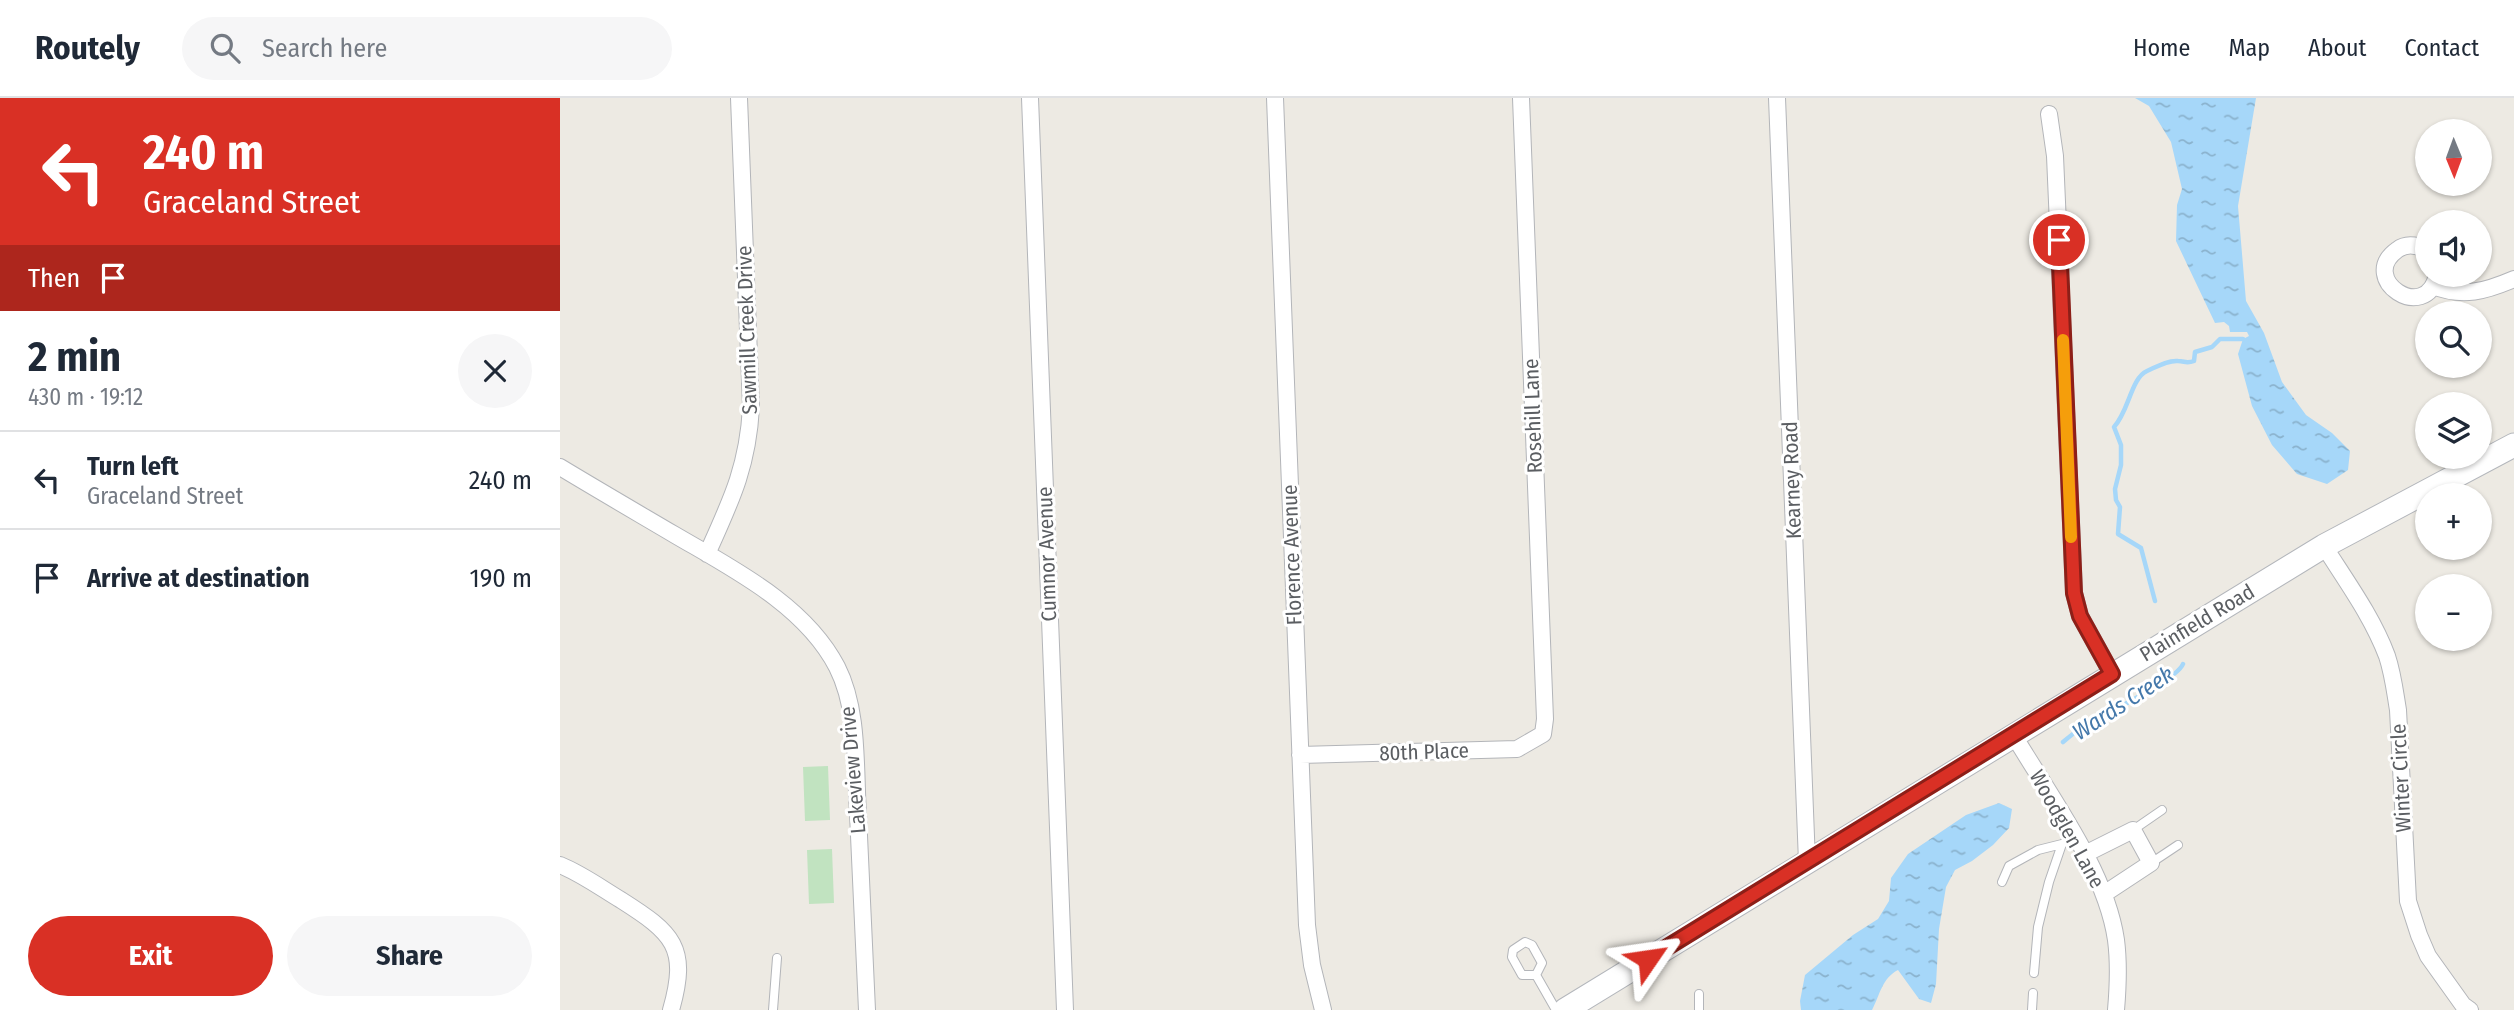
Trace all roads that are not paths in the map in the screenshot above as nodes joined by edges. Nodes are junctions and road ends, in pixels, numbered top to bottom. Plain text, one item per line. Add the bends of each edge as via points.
1 (739, 98) edge
2 (1030, 98) edge
3 (1275, 98) edge
4 (1521, 98) edge
5 (1777, 98) edge
6 (2049, 114) dead end
7 (2415, 246) edge
8 (2514, 279) edge
9 (2428, 287) edge
10 (2443, 287) edge
11 (2514, 445) edge
12 (560, 467) edge
13 (2323, 546) junction
14 (707, 554) junction
15 (2112, 674) junction
16 (1543, 734) joint
17 (2013, 734) junction
18 (1300, 755) junction
19 (2162, 810) dead end
20 (2133, 830) junction
21 (2069, 840) junction
22 (2178, 845) dead end
23 (2085, 854) junction
24 (1807, 862) junction
25 (2151, 863) junction
26 (560, 865) edge
27 (2002, 882) dead end
28 (2104, 894) junction
29 (777, 958) dead end
30 (2034, 973) dead end
31 (1536, 975) dead end
32 (2033, 993) dead end
33 (1699, 994) dead end
34 (671, 1010) edge
35 (773, 1010) edge
36 (867, 1010) edge
37 (1065, 1010) edge
38 (1323, 1010) edge
39 (1556, 1010) edge
40 (1565, 1010) edge
41 (1699, 1010) edge
42 (2032, 1010) edge
43 (2116, 1010) edge
44 (2470, 1010) edge

1 - 14 street, Sawmill Creek Drive via 750,435 735,493
2 - 37 street, Cumnor Avenue
3 - 18 street, Florence Avenue
4 - 16 street, Rosehill Lane
5 - 24 street, Kearney Road
6 - 15 street via 2055,156 2074,593 2080,616
7 - 9 street via 2394,252 2385,267 2386,276 2395,292 2403,296 2420,296
8 - 10 street via 2481,292
11 - 13 main road, Plainfield Road
12 - 14 street, Lakeview Drive
13 - 15 main road, Plainfield Road
13 - 44 street, Winter Circle via 2367,615 2387,657 2398,710 2409,901 2428,956
14 - 36 street, Lakeview Drive via 792,612 826,649 842,677 855,754
15 - 17 main road, Plainfield Road
16 - 18 street, 80th Place via 1517,749
17 - 21 street, Woodglen Lane
17 - 24 main road, Plainfield Road
18 - 38 street, Florence Avenue via 1307,925
19 - 20 lane
20 - 23 street
20 - 25 street
21 - 23 street, Woodglen Lane
21 - 27 lane via 2010,866
21 - 30 lane via 2049,882 2038,927
22 - 25 lane
23 - 28 street, Woodglen Lane
24 - 40 main road, Plainfield Road
25 - 28 street
26 - 34 street via 645,915 664,932 676,953 679,973
28 - 43 street, Woodglen Lane via 2116,939
29 - 35 lane
31 - 39 lane
32 - 42 lane
33 - 41 lane

